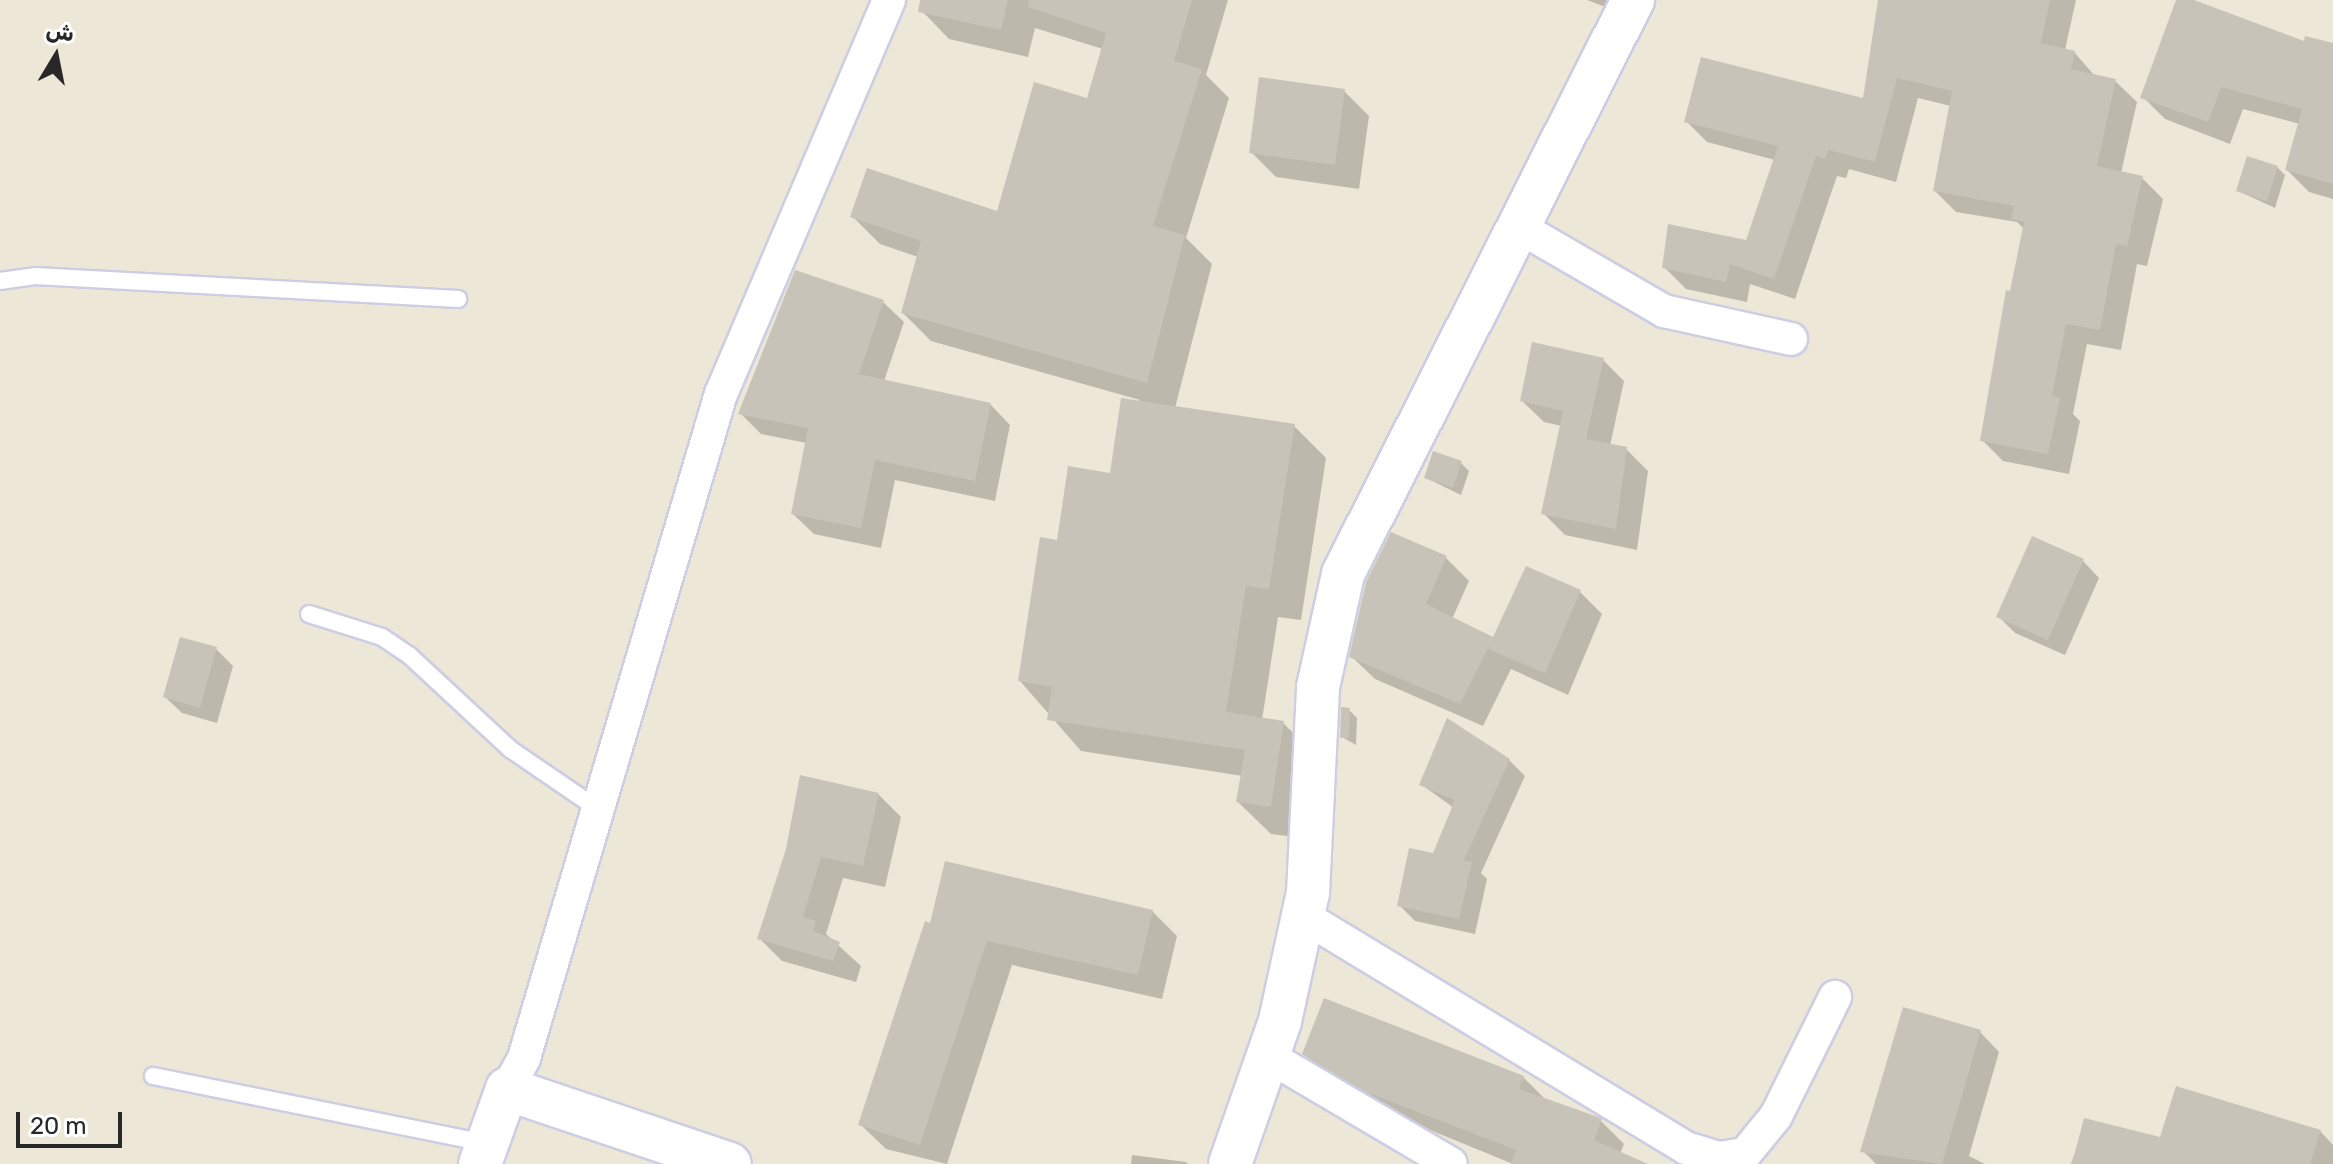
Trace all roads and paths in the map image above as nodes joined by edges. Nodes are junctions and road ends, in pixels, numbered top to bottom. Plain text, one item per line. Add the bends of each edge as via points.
1 (889, 0) edge
2 (1633, 0) edge
3 (1519, 227) junction
4 (0, 281) edge
5 (458, 299) dead end
6 (1791, 339) dead end
7 (309, 614) dead end
8 (595, 807) junction
9 (1303, 916) junction
10 (1835, 997) dead end
11 (1268, 1056) junction
12 (153, 1076) dead end
13 (507, 1089) junction
14 (483, 1154) edge
15 (730, 1164) edge
16 (1230, 1164) edge
17 (1451, 1164) edge

1 - 8 street via 721,394
2 - 3 street
3 - 6 street via 1664,311
3 - 9 street via 1343,574 1318,687
4 - 5 lane via 35,276
7 - 8 lane via 382,637 410,656 510,749
8 - 13 street via 524,1058
9 - 10 street via 1686,1148 1719,1158 1745,1154 1776,1116
9 - 11 street
11 - 16 street
11 - 17 street
12 - 14 lane
13 - 14 street
13 - 15 street

